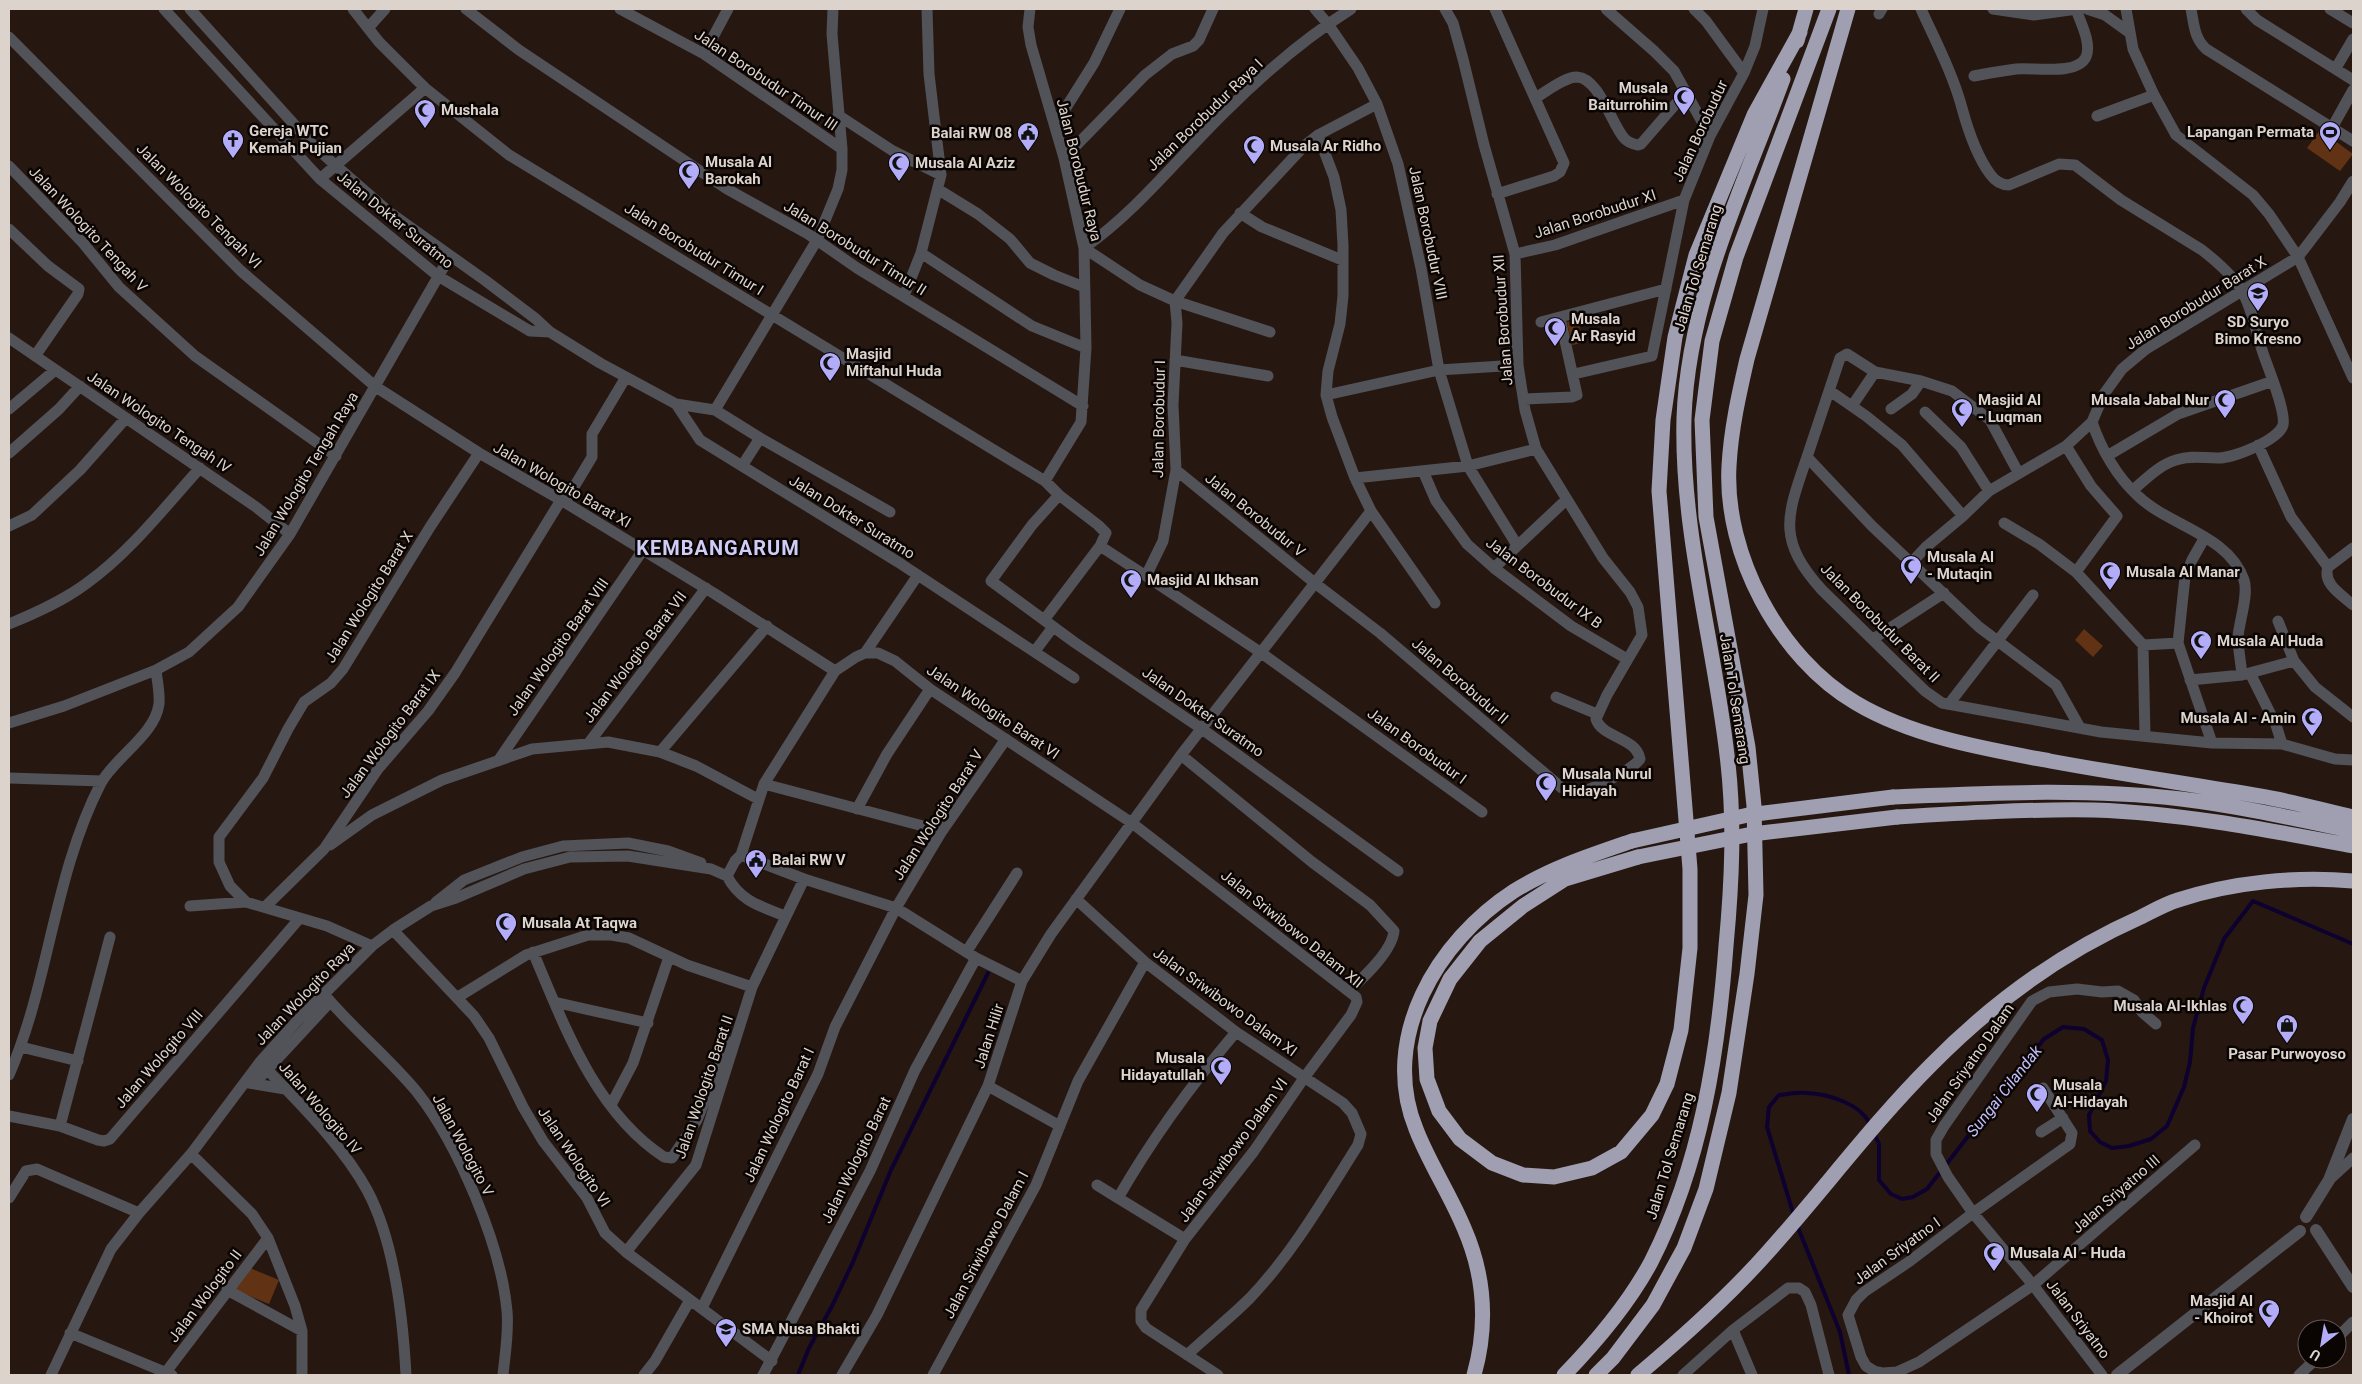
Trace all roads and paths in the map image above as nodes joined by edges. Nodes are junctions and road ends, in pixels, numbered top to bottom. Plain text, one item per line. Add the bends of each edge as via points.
1 (164, 9) edge
2 (190, 9) edge
3 (353, 9) edge
4 (385, 9) edge
5 (466, 9) edge
6 (620, 9) edge
7 (728, 9) edge
8 (833, 9) edge
9 (927, 9) edge
10 (1030, 9) edge
11 (1120, 9) edge
12 (1213, 9) edge
13 (1315, 9) edge
14 (1351, 9) edge
15 (1445, 9) edge
16 (1495, 9) edge
17 (1606, 9) edge
18 (1694, 9) edge
19 (1763, 9) edge
20 (1806, 9) edge
21 (1829, 9) edge
22 (1848, 9) edge
23 (1920, 9) edge
24 (1993, 9) edge
25 (2076, 9) edge
26 (2087, 9) edge
27 (2126, 9) edge
28 (2192, 9) edge
29 (2246, 9) edge
30 (2330, 9) edge
31 (636, 13) edge
32 (2353, 23) edge
33 (1328, 24) junction
34 (368, 28) junction
35 (1800, 32) junction
36 (2130, 33) junction
37 (9, 37) edge
38 (2353, 39) edge
39 (704, 54) junction
40 (2336, 68) junction
41 (1744, 74) junction
42 (1974, 76) dead end
43 (2353, 80) edge
44 (425, 88) junction
45 (2353, 90) edge
46 (1686, 92) junction
47 (2154, 95) junction
48 (1535, 98) junction
49 (1377, 104) junction
50 (838, 115) junction
51 (2097, 116) dead end
52 (1055, 125) junction
53 (2333, 126) junction
54 (1318, 135) junction
55 (1710, 136) junction
56 (2353, 140) edge
57 (842, 149) junction
58 (1064, 158) junction
59 (335, 165) junction
60 (9, 166) edge
61 (941, 175) junction
62 (320, 179) junction
63 (2353, 181) edge
64 (939, 190) junction
65 (1497, 194) junction
66 (1684, 200) junction
67 (1240, 214) junction
68 (9, 229) edge
69 (817, 240) junction
70 (1084, 248) junction
71 (921, 253) junction
72 (1515, 254) junction
73 (450, 256) junction
74 (2298, 257) junction
75 (1342, 260) junction
76 (438, 276) junction
77 (1084, 287) junction
78 (1666, 289) junction
79 (2242, 291) junction
80 (904, 296) junction
81 (1175, 301) junction
82 (772, 317) junction
83 (1560, 318) junction
84 (1542, 322) dead end
85 (550, 332) junction
86 (1270, 332) dead end
87 (9, 338) edge
88 (1086, 348) junction
89 (35, 356) junction
90 (1175, 360) junction
91 (1518, 365) junction
92 (1439, 370) junction
93 (54, 371) junction
94 (1875, 372) junction
95 (1574, 374) junction
96 (1268, 376) dead end
97 (626, 377) junction
98 (2353, 378) edge
99 (1921, 381) junction
100 (2273, 382) junction
101 (80, 386) junction
102 (376, 387) junction
103 (1830, 391) junction
104 (1326, 395) junction
105 (1524, 399) junction
106 (676, 404) junction
107 (1083, 406) junction
108 (1852, 406) junction
109 (9, 409) edge
110 (715, 410) junction
111 (1891, 410) dead end
112 (1925, 412) dead end
113 (126, 418) junction
114 (2092, 422) junction
115 (760, 438) junction
116 (2066, 446) junction
117 (2258, 446) junction
118 (1536, 449) junction
119 (9, 452) edge
120 (479, 453) junction
121 (336, 456) junction
122 (2108, 456) junction
123 (1808, 457) junction
124 (742, 466) junction
125 (1468, 466) junction
126 (200, 468) junction
127 (1176, 470) junction
128 (1423, 471) junction
129 (2014, 475) junction
130 (1355, 478) junction
131 (1045, 481) junction
132 (2133, 490) junction
133 (1989, 491) junction
134 (1059, 495) junction
135 (1566, 500) junction
136 (563, 501) junction
137 (1371, 511) junction
138 (890, 512) dead end
139 (1963, 516) junction
140 (2004, 523) dead end
141 (9, 526) edge
142 (290, 534) junction
143 (2205, 537) junction
144 (1517, 545) junction
145 (1100, 546) junction
146 (2353, 548) edge
147 (643, 550) junction
148 (1912, 562) junction
149 (2328, 566) junction
150 (1494, 568) junction
151 (2076, 572) junction
152 (918, 575) junction
153 (1146, 576) junction
154 (1316, 584) junction
155 (706, 588) junction
156 (1944, 593) junction
157 (2033, 595) dead end
158 (1435, 603) dead end
159 (2353, 605) edge
160 (2278, 620) dead end
161 (1048, 623) junction
162 (9, 624) edge
163 (766, 626) junction
164 (1873, 639) junction
165 (1997, 640) junction
166 (2178, 643) junction
167 (2143, 644) junction
168 (1035, 651) junction
169 (1260, 652) junction
170 (865, 653) junction
171 (1627, 659) junction
172 (2294, 661) junction
173 (156, 670) junction
174 (835, 671) junction
175 (2246, 674) junction
176 (1074, 678) dead end
177 (2190, 680) junction
178 (930, 689) junction
179 (1556, 697) dead end
180 (1949, 704) junction
181 (1597, 714) junction
182 (2353, 717) edge
183 (9, 723) edge
184 (2078, 726) junction
185 (1202, 729) junction
186 (2145, 736) junction
187 (1006, 740) junction
188 (2212, 743) junction
189 (588, 744) junction
190 (2282, 744) junction
191 (660, 752) junction
192 (1181, 755) junction
193 (2353, 760) edge
194 (498, 761) junction
195 (9, 780) edge
196 (102, 781) junction
197 (764, 784) junction
198 (758, 799) junction
199 (857, 809) junction
200 (1482, 812) dead end
201 (2353, 817) edge
202 (1132, 823) junction
203 (942, 831) junction
204 (2353, 831) edge
205 (2353, 846) edge
206 (324, 849) junction
207 (741, 855) junction
208 (1398, 870) dead end
209 (1017, 873) dead end
210 (727, 876) junction
211 (804, 878) junction
212 (2353, 881) edge
213 (1076, 899) junction
214 (246, 902) junction
215 (190, 906) dead end
216 (265, 907) junction
217 (896, 908) junction
218 (785, 916) junction
219 (299, 919) junction
220 (393, 930) junction
221 (110, 937) dead end
222 (372, 946) junction
223 (533, 952) junction
224 (971, 954) junction
225 (669, 957) junction
226 (1145, 962) junction
227 (1022, 981) junction
228 (752, 987) junction
229 (1350, 990) junction
230 (327, 997) junction
231 (458, 997) junction
232 (554, 1002) junction
233 (648, 1023) junction
234 (2156, 1024) dead end
235 (1236, 1032) junction
236 (21, 1047) junction
237 (78, 1061) junction
238 (263, 1066) junction
239 (9, 1075) edge
240 (1304, 1078) junction
241 (249, 1083) junction
242 (988, 1086) junction
243 (2043, 1088) dead end
244 (285, 1089) junction
245 (611, 1105) junction
246 (9, 1116) edge
247 (2062, 1118) junction
248 (2353, 1119) edge
249 (60, 1126) junction
250 (1060, 1126) junction
251 (2042, 1132) dead end
252 (2195, 1145) dead end
253 (191, 1154) junction
254 (2353, 1158) edge
255 (13, 1179) edge
256 (2329, 1180) junction
257 (1097, 1185) dead end
258 (9, 1198) edge
259 (1118, 1198) junction
260 (139, 1213) junction
261 (1973, 1213) junction
262 (2306, 1218) junction
263 (2316, 1230) junction
264 (2300, 1231) junction
265 (268, 1238) junction
266 (1185, 1239) junction
267 (626, 1252) junction
268 (2034, 1285) junction
269 (2353, 1287) edge
270 (227, 1290) junction
271 (690, 1300) junction
272 (702, 1308) junction
273 (1733, 1330) junction
274 (302, 1331) junction
275 (70, 1333) junction
276 (1187, 1354) junction
277 (772, 1361) junction
278 (170, 1374) edge
279 (50, 1375) edge
280 (302, 1375) edge
281 (406, 1375) edge
282 (504, 1375) edge
283 (644, 1375) edge
284 (763, 1375) edge
285 (842, 1375) edge
286 (933, 1375) edge
287 (1218, 1375) edge
288 (1474, 1375) edge
289 (1564, 1375) edge
290 (1596, 1375) edge
291 (1638, 1375) edge
292 (1683, 1375) edge
293 (1752, 1375) edge
294 (1828, 1375) edge
295 (2102, 1375) edge
296 (2117, 1375) edge

1 - 62 street, Jalan Dokter Suratmo
2 - 59 street, Jalan Dokter Suratmo via 310,142
3 - 34 street, Jalan Borobudur Timur I
4 - 34 street
5 - 69 street, Jalan Borobudur Timur II via 519,50 727,189
6 - 31 street, Jalan Borobudur Timur III
7 - 39 street
8 - 50 street
9 - 61 street via 929,74
10 - 52 street, Jalan Borobudur Raya via 1031,45
11 - 52 street via 1094,63
12 - 58 street via 1199,40 1193,46 1172,54 1145,75
13 - 33 street, Jalan Borobudur VIII
14 - 33 street, Jalan Borobudur Raya I
15 - 65 street, Jalan Borobudur XII via 1453,22
16 - 48 street
17 - 46 street via 1654,50 1674,71
18 - 41 street
19 - 41 street, Jalan Borobudur via 1756,46
20 - 35 highway, Jalan Tol Semarang
21 - 290 highway, Jalan Tol Semarang via 1736,257 1712,341 1702,420 1706,517 1748,747 1754,806 1756,895 1729,1093 1706,1189 1684,1248 1653,1305
22 - 201 highway via 1747,359 1735,413 1729,467 1730,500 1740,552 1756,590 1780,632 1815,672 1855,703 1950,741 2105,771 2263,796
23 - 79 street via 1962,108 1968,134 1990,175 2001,185 2009,185 2060,164 2075,165 2136,210 2214,259
24 - 25 street via 2034,15
25 - 42 street via 2088,45 2080,64
26 - 36 street via 2105,15
27 - 36 street
28 - 53 street via 2199,43
29 - 40 street via 2257,20
30 - 32 street
31 - 39 street, Jalan Borobudur Timur III
33 - 49 street, Jalan Borobudur VIII via 1358,68
33 - 70 street, Jalan Borobudur Raya I via 1224,112 1166,174
34 - 44 street, Jalan Borobudur Timur I
35 - 205 highway, bridge via 1754,115 1696,255 1675,337 1662,420 1659,491 1690,869 1690,948 1682,1030 1667,1084 1652,1115 1621,1152 1592,1168 1554,1178 1523,1175 1492,1163 1460,1139 1439,1111 1427,1079 1425,1048 1430,1021 1450,979 1480,941 1523,906 1566,880 1638,857 1752,834 1897,816 1985,811 2095,810 2180,817
35 - 289 highway, Jalan Tol Semarang via 1719,247 1694,337 1684,417 1688,517 1727,754 1733,830 1719,1025 1703,1118 1666,1230 1649,1265 1626,1301
36 - 47 street via 2133,49
37 - 102 street, Jalan Wologito Tengah VI via 241,271
38 - 40 street
39 - 57 street, Jalan Borobudur Timur III
40 - 43 street
41 - 55 street, Jalan Borobudur
44 - 59 street
44 - 82 street, Jalan Borobudur Timur I via 509,155
45 - 53 street
46 - 48 street via 1638,145 1624,139 1607,107 1585,80 1578,77 1570,79
46 - 55 street
47 - 51 street
47 - 74 street via 2176,134 2253,195
48 - 65 street via 1564,163 1563,168 1554,176
49 - 54 street
49 - 92 street, Jalan Borobudur VIII via 1398,164
50 - 57 street
50 - 61 street via 893,151
52 - 58 street, Jalan Borobudur Raya
53 - 56 street
54 - 67 street via 1304,145
54 - 75 street via 1334,177 1341,210
55 - 66 street, Jalan Borobudur
57 - 69 street via 838,189
58 - 70 street, Jalan Borobudur Raya
59 - 62 street
59 - 73 street, Jalan Dokter Suratmo via 389,212
60 - 121 street, Jalan Wologito Tengah V via 84,243 119,287 195,356
61 - 64 street
62 - 76 street, Jalan Dokter Suratmo
63 - 74 street
64 - 71 street
64 - 77 street via 1010,239 1030,263
65 - 72 street, Jalan Borobudur XII
66 - 72 street, Jalan Borobudur XI via 1554,245
66 - 78 street, Jalan Borobudur
67 - 75 street via 1262,227
67 - 81 street via 1222,233
68 - 89 street via 48,266 79,289
69 - 80 street, Jalan Borobudur Timur II
69 - 82 street
70 - 77 street, Jalan Borobudur Raya
70 - 81 street via 1140,285
71 - 80 street
71 - 88 street via 1032,326
72 - 91 street, Jalan Borobudur XII
73 - 76 street, Jalan Wologito Tengah Raya
73 - 85 street, Jalan Dokter Suratmo
74 - 79 street, Jalan Borobudur Barat X
74 - 98 street
75 - 104 street via 1340,324 1328,371
76 - 85 street, Jalan Dokter Suratmo via 530,331
76 - 102 street, Jalan Wologito Tengah Raya
77 - 88 street, Jalan Borobudur Raya
78 - 83 street
78 - 95 street, Jalan Borobudur via 1652,356
79 - 100 street
79 - 114 street, Jalan Borobudur Barat X via 2146,349 2122,369 2104,394
80 - 107 street, Jalan Borobudur Timur II
81 - 86 street
81 - 90 street, Jalan Borobudur I
82 - 110 street
82 - 131 street, Jalan Borobudur Timur I
83 - 84 street
83 - 95 street
85 - 97 street, Jalan Dokter Suratmo
87 - 89 street, Jalan Wologito Tengah IV
88 - 107 street, Jalan Borobudur Raya
89 - 93 street, Jalan Wologito Tengah IV
90 - 96 street
90 - 127 street, Jalan Borobudur I
91 - 92 street
91 - 105 street, Jalan Borobudur XII
92 - 104 street
92 - 125 street, Jalan Borobudur VIII
93 - 101 street, Jalan Wologito Tengah IV
93 - 109 street
94 - 99 street
94 - 103 street, Jalan Borobudur Barat II via 1844,355 1840,358
94 - 108 street
95 - 105 street via 1576,396
97 - 106 street, Jalan Dokter Suratmo
97 - 136 street, Jalan Wologito Barat IX via 592,434 592,457
99 - 111 street via 1912,394
99 - 129 street via 1952,391 1990,420
100 - 117 street via 2283,426
100 - 122 street via 2178,414
101 - 113 street, Jalan Wologito Tengah IV
101 - 119 street via 59,409
102 - 120 street, Jalan Wologito Barat XI
102 - 121 street, Jalan Wologito Tengah Raya
103 - 108 street
103 - 123 street, Jalan Borobudur Barat II
104 - 130 street
105 - 118 street, Jalan Borobudur XII
106 - 110 street, Jalan Dokter Suratmo
106 - 124 street, Jalan Dokter Suratmo via 700,440
107 - 131 street, Jalan Borobudur Raya via 1081,422
108 - 139 street via 1902,445
110 - 115 street, Jalan Dokter Suratmo
112 - 133 street via 1961,447
113 - 126 street, Jalan Wologito Tengah IV
113 - 141 street via 80,470 32,515
114 - 116 street, Jalan Borobudur Barat X
114 - 122 street
115 - 124 street
115 - 138 street, Jalan Dokter Suratmo
116 - 129 street, Jalan Borobudur Barat X
116 - 151 street via 2091,486 2118,516
117 - 132 street via 2229,457 2190,456 2176,460
117 - 149 street via 2291,517
118 - 125 street
118 - 135 street, Jalan Borobudur XII
120 - 136 street, Jalan Wologito Barat XI
120 - 214 street, Jalan Wologito Barat X via 343,669 332,683 304,702 263,778 219,837 219,862 230,886
121 - 142 street, Jalan Wologito Tengah Raya
122 - 132 street
123 - 148 street via 1872,526
123 - 164 street, Jalan Borobudur Barat II via 1789,517 1794,549 1813,580
124 - 152 street, Jalan Dokter Suratmo
125 - 128 street
125 - 144 street, Jalan Borobudur VIII
126 - 142 street, Jalan Wologito Tengah IV
126 - 162 street via 118,558 93,579 44,610
127 - 153 street, Jalan Borobudur I via 1163,541
127 - 154 street, Jalan Borobudur V
128 - 130 street
128 - 150 street, Jalan Borobudur IX B via 1436,501 1452,524 1467,544
129 - 133 street, Jalan Borobudur Barat X
130 - 137 street
131 - 134 street, Jalan Borobudur Timur I
132 - 143 street via 2171,518
133 - 139 street, Jalan Borobudur Barat X
134 - 145 street, Jalan Borobudur Timur I via 1102,528 1106,533
134 - 161 street, Jalan Dokter Suratmo via 991,579
135 - 144 street
135 - 171 street, Jalan Borobudur XII via 1638,607 1642,635
136 - 147 street, Jalan Wologito Barat XI
136 - 206 street, Jalan Wologito Barat IX via 455,673 428,711 378,769
137 - 154 street
137 - 158 street
139 - 148 street, Jalan Borobudur Barat X
140 - 151 street
142 - 173 street, Jalan Wologito Tengah Raya via 238,607 189,652
143 - 166 street via 2185,577
143 - 175 street via 2220,547 2244,580 2238,637
144 - 150 street
145 - 153 street
145 - 161 street
146 - 149 street
147 - 155 street, Jalan Wologito Barat XI
147 - 194 street, Jalan Wologito Barat VIII
148 - 156 street
149 - 159 street via 2329,583
150 - 171 street, Jalan Borobudur IX B via 1571,626
151 - 167 street
152 - 168 street, Jalan Dokter Suratmo
152 - 170 street
153 - 169 street, Jalan Borobudur I
154 - 169 street
154 - 181 street, Jalan Borobudur II via 1380,633 1562,788 1588,791 1640,759 1634,748 1598,724
155 - 163 street, Jalan Wologito Barat XI
155 - 189 street, Jalan Wologito Barat VII
156 - 164 street
156 - 165 street
157 - 165 street
160 - 172 street
161 - 168 street
161 - 185 street, Jalan Dokter Suratmo
163 - 174 street, Jalan Wologito Barat XI
163 - 191 street
164 - 180 street, Jalan Borobudur Barat II via 1925,691 1936,700
165 - 180 street
165 - 184 street via 2056,685
166 - 167 street
166 - 177 street
167 - 186 street
168 - 176 street, Jalan Dokter Suratmo
169 - 185 street
169 - 200 street, Jalan Borobudur I
170 - 174 street
170 - 178 street, Jalan Wologito Barat VI via 878,653 896,661
171 - 181 street
172 - 175 street
172 - 182 street via 2315,687
173 - 183 street, Jalan Wologito Tengah Raya via 64,706
173 - 196 street via 159,703 154,717
174 - 197 street
175 - 177 street
175 - 190 street via 2276,725
177 - 188 street
178 - 187 street, Jalan Wologito Barat VI
178 - 199 street via 887,754
179 - 181 street
180 - 184 street, Jalan Borobudur Barat II
184 - 186 street, Jalan Borobudur Barat II via 2101,732
185 - 192 street, Jalan Hilir
185 - 208 street, Jalan Dokter Suratmo
186 - 188 street, Jalan Borobudur Barat II
187 - 202 street, Jalan Wologito Barat VI
187 - 203 street, Jalan Wologito Barat V
188 - 190 street, Jalan Borobudur Barat II
189 - 191 street via 608,742
189 - 194 street via 532,749
190 - 193 street, Jalan Borobudur Barat II via 2335,759
191 - 198 street via 696,766
192 - 202 street, Jalan Hilir
192 - 229 street via 1370,905 1394,931 1389,946 1368,974
194 - 206 street via 442,780 372,815
195 - 196 street
196 - 236 street via 62,885
197 - 198 street
197 - 199 street
198 - 207 street
199 - 203 street
202 - 213 street, Jalan Hilir
202 - 229 street, Jalan Sriwibowo Dalam XII
203 - 217 street, Jalan Wologito Barat V
204 - 288 highway, bridge via 2182,799 2089,792 1893,797 1748,815 1632,841 1561,866 1514,892 1470,926 1435,969 1412,1017 1403,1060 1404,1091 1415,1129 1464,1228 1482,1284 1482,1348
206 - 216 street, Jalan Wologito Barat IX
207 - 210 street
207 - 211 street
209 - 224 street, Jalan Wologito Barat
210 - 218 street via 734,889 748,900
210 - 220 street, Jalan Wologito Raya via 695,860 628,843 563,846 522,857 464,880
211 - 217 street
211 - 218 street, Jalan Wologito Barat II
212 - 291 highway via 2270,882 2177,901 2118,927 2056,962 1991,1011 1931,1065 1765,1255 1682,1338
213 - 226 street, Jalan Sriwibowo Dalam XI
213 - 227 street, Jalan Hilir
214 - 215 street
214 - 216 street
216 - 219 street
217 - 224 street
217 - 272 street, Jalan Wologito Barat I via 835,1026 818,1074
218 - 228 street, Jalan Wologito Barat II
219 - 222 street via 327,926
219 - 249 street, Jalan Wologito VIII via 110,1139 98,1140
220 - 222 street, Jalan Wologito Raya
220 - 231 street, Jalan Wologito VI
221 - 237 street
222 - 230 street, Jalan Wologito Raya
223 - 225 street via 588,935 611,935 629,938
223 - 231 street
223 - 232 street
224 - 227 street
224 - 277 street, Jalan Wologito Barat via 870,1171
225 - 228 street
225 - 233 street
226 - 235 street, Jalan Sriwibowo Dalam XI
226 - 250 street, Jalan Sriwibowo Dalam I via 1078,1081
227 - 242 street, Jalan Hilir
228 - 245 street via 697,1120 672,1158 655,1151
228 - 267 street, Jalan Wologito Barat II via 696,1165
229 - 240 street, Jalan Sriwibowo Dalam XII via 1356,997 1356,1008
230 - 238 street, Jalan Wologito Raya
230 - 282 street, Jalan Wologito V via 417,1092 439,1126 481,1209 505,1298
231 - 267 street, Jalan Wologito VI via 489,1038 543,1141 587,1198 606,1233
232 - 233 street
232 - 245 street via 592,1080
233 - 245 street via 633,1063
234 - 261 street, Jalan Sriyatno Dalam via 2134,1000 2118,991 2077,989 2049,992 2032,1001 1936,1140 1936,1154
235 - 240 street, Jalan Sriwibowo Dalam XI
235 - 259 street via 1193,1083
236 - 237 street
236 - 239 street
237 - 249 street
238 - 241 street, Jalan Wologito Raya
238 - 244 street, Jalan Wologito IV
240 - 266 street, Jalan Sriwibowo Dalam VI via 1254,1151
240 - 276 street, Jalan Sriwibowo Dalam XI via 1343,1103 1359,1124 1358,1144 1317,1211 1273,1272 1249,1299
241 - 244 street
241 - 253 street, Jalan Wologito Raya
242 - 250 street
242 - 285 street, Jalan Hilir via 877,1315
243 - 247 street, Jalan Sriyatno I
244 - 281 street, Jalan Wologito IV via 344,1155 367,1191 390,1249
246 - 249 street, Jalan Wologito VIII
247 - 251 street
247 - 261 street, Jalan Sriyatno I via 2072,1133 2070,1144
248 - 256 street
250 - 286 street, Jalan Sriwibowo Dalam I via 1036,1185
252 - 268 street, Jalan Sriyatno III
253 - 260 street, Jalan Wologito Raya
253 - 265 street via 252,1214
254 - 256 street
255 - 258 street
255 - 260 street via 37,1169
256 - 262 street
257 - 259 street
259 - 266 street
260 - 275 street, Jalan Wologito Raya via 111,1249
261 - 268 street, Jalan Sriyatno
261 - 268 street, Jalan Sriyatno I via 1856,1300 1848,1315 1866,1366 1883,1373 1897,1372 1919,1362
262 - 263 street via 2315,1221
262 - 264 street via 2299,1224
263 - 264 street via 2310,1236
263 - 269 street
264 - 296 street
265 - 270 street, Jalan Wologito II
265 - 274 street
266 - 276 street, Jalan Sriwibowo Dalam VI via 1140,1316 1146,1328
267 - 271 street, Jalan Wologito VI
268 - 295 street, Jalan Sriyatno
270 - 274 street
270 - 278 street, Jalan Wologito II
271 - 272 street, Jalan Wologito VI
271 - 283 street
272 - 277 street, Jalan Wologito VI
273 - 292 street
273 - 293 street
273 - 294 street via 1788,1288 1799,1288 1806,1292 1811,1305
274 - 280 street
275 - 278 street
275 - 279 street, Jalan Wologito Raya
276 - 287 street
277 - 284 street, Jalan Wologito Barat

